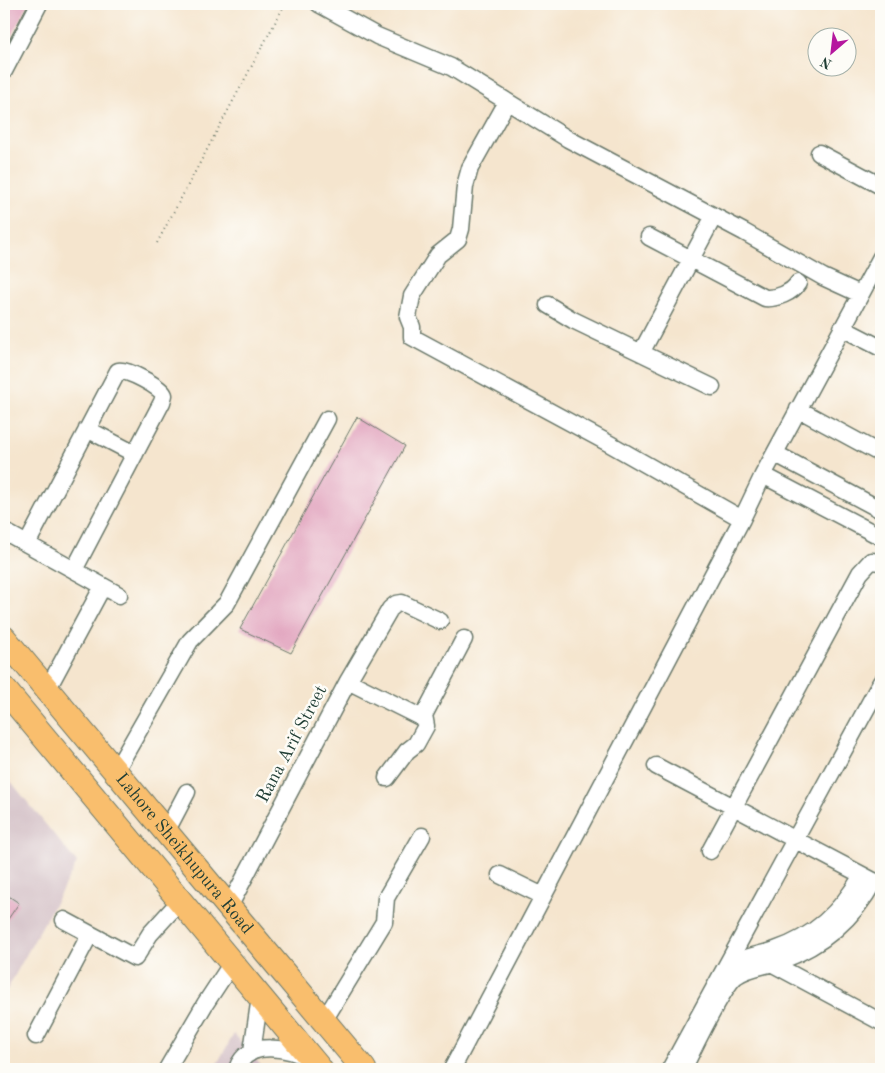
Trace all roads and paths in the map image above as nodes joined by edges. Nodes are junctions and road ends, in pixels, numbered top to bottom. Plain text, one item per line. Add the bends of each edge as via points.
1 (39, 4) edge
2 (285, 4) edge
3 (319, 4) edge
4 (4, 71) edge
5 (507, 102) junction
6 (819, 153) dead end
7 (881, 186) edge
8 (714, 216) junction
9 (650, 237) dead end
10 (157, 243) dead end
11 (691, 260) junction
12 (880, 261) edge
13 (798, 283) dead end
14 (860, 294) junction
15 (548, 305) dead end
16 (842, 328) junction
17 (881, 348) edge
18 (642, 354) junction
19 (712, 387) dead end
20 (798, 410) junction
21 (327, 419) dead end
22 (87, 429) junction
23 (135, 454) junction
24 (776, 454) junction
25 (881, 454) edge
26 (763, 475) junction
27 (881, 510) edge
28 (742, 519) junction
29 (9, 534) dead end
30 (881, 538) edge
31 (27, 544) junction
32 (881, 562) edge
33 (74, 570) junction
34 (103, 586) junction
35 (119, 595) dead end
36 (440, 621) dead end
37 (4, 638) edge
38 (464, 639) dead end
39 (348, 681) junction
40 (881, 682) edge
41 (4, 689) edge
42 (47, 690) junction
43 (424, 719) junction
44 (656, 766) dead end
45 (115, 772) junction
46 (387, 778) dead end
47 (187, 792) dead end
48 (732, 806) junction
49 (148, 811) junction
50 (124, 832) junction
51 (166, 832) junction
52 (422, 836) dead end
53 (795, 840) junction
54 (710, 851) dead end
55 (500, 875) dead end
56 (871, 885) edge
57 (543, 896) junction
58 (180, 901) junction
59 (230, 907) junction
60 (64, 920) dead end
61 (90, 934) junction
62 (771, 963) junction
63 (232, 964) junction
64 (724, 969) junction
65 (260, 997) junction
66 (323, 1022) junction
67 (881, 1022) edge
68 (36, 1036) dead end
69 (252, 1051) junction
70 (317, 1065) edge
71 (167, 1069) edge
72 (237, 1069) edge
73 (364, 1069) edge
74 (452, 1069) edge
75 (670, 1069) edge
76 (683, 1069) edge

1 - 4 street
2 - 10 path
3 - 5 street via 377,36 451,67
5 - 8 street via 568,139
5 - 28 street via 470,168 458,239 438,255 412,296 408,317 412,337
6 - 7 street
8 - 11 street
8 - 14 street via 823,278
9 - 11 street
11 - 13 street via 767,298 786,293
11 - 18 street
12 - 14 street
14 - 16 street
15 - 18 street
16 - 17 street
16 - 20 street
18 - 19 street
20 - 24 street
20 - 25 street
21 - 45 street via 227,603 190,641
22 - 23 street
22 - 23 street via 117,372 127,371 161,390 164,395
22 - 31 street
23 - 33 street
24 - 26 street
24 - 27 street
26 - 28 street
26 - 30 street
28 - 57 street
29 - 31 street
31 - 33 street
32 - 48 street via 871,561 860,573
33 - 34 street
34 - 35 street
34 - 42 street
36 - 39 street, Rana Arif Street via 402,603 396,604
37 - 42 highway, Lahore Sheikhupura Road
38 - 43 street
39 - 43 street
39 - 59 street, Rana Arif Street
40 - 53 street
41 - 50 highway, Lahore Sheikhupura Road
42 - 45 highway, Lahore Sheikhupura Road
43 - 46 street via 426,726 416,744
44 - 48 street
45 - 49 highway, Lahore Sheikhupura Road
47 - 51 street
48 - 53 street
48 - 54 street
49 - 50 highway
49 - 51 highway, Lahore Sheikhupura Road
50 - 58 highway, Lahore Sheikhupura Road
51 - 59 highway, Lahore Sheikhupura Road
52 - 66 street via 386,898 384,922
53 - 56 street
53 - 64 street
55 - 57 street
56 - 62 street via 855,912 837,929 802,951
56 - 64 street via 814,932 784,947 739,960
57 - 74 street
58 - 61 street via 150,934 135,958
58 - 63 highway, Lahore Sheikhupura Road
59 - 66 highway, Lahore Sheikhupura Road
60 - 61 street
61 - 68 street
62 - 67 street
62 - 76 street via 744,971 731,981
63 - 65 highway, Lahore Sheikhupura Road
63 - 71 street
64 - 75 street
65 - 69 street
65 - 70 highway, Lahore Sheikhupura Road
66 - 73 highway, Lahore Sheikhupura Road
69 - 70 street via 274,1048
69 - 72 street

